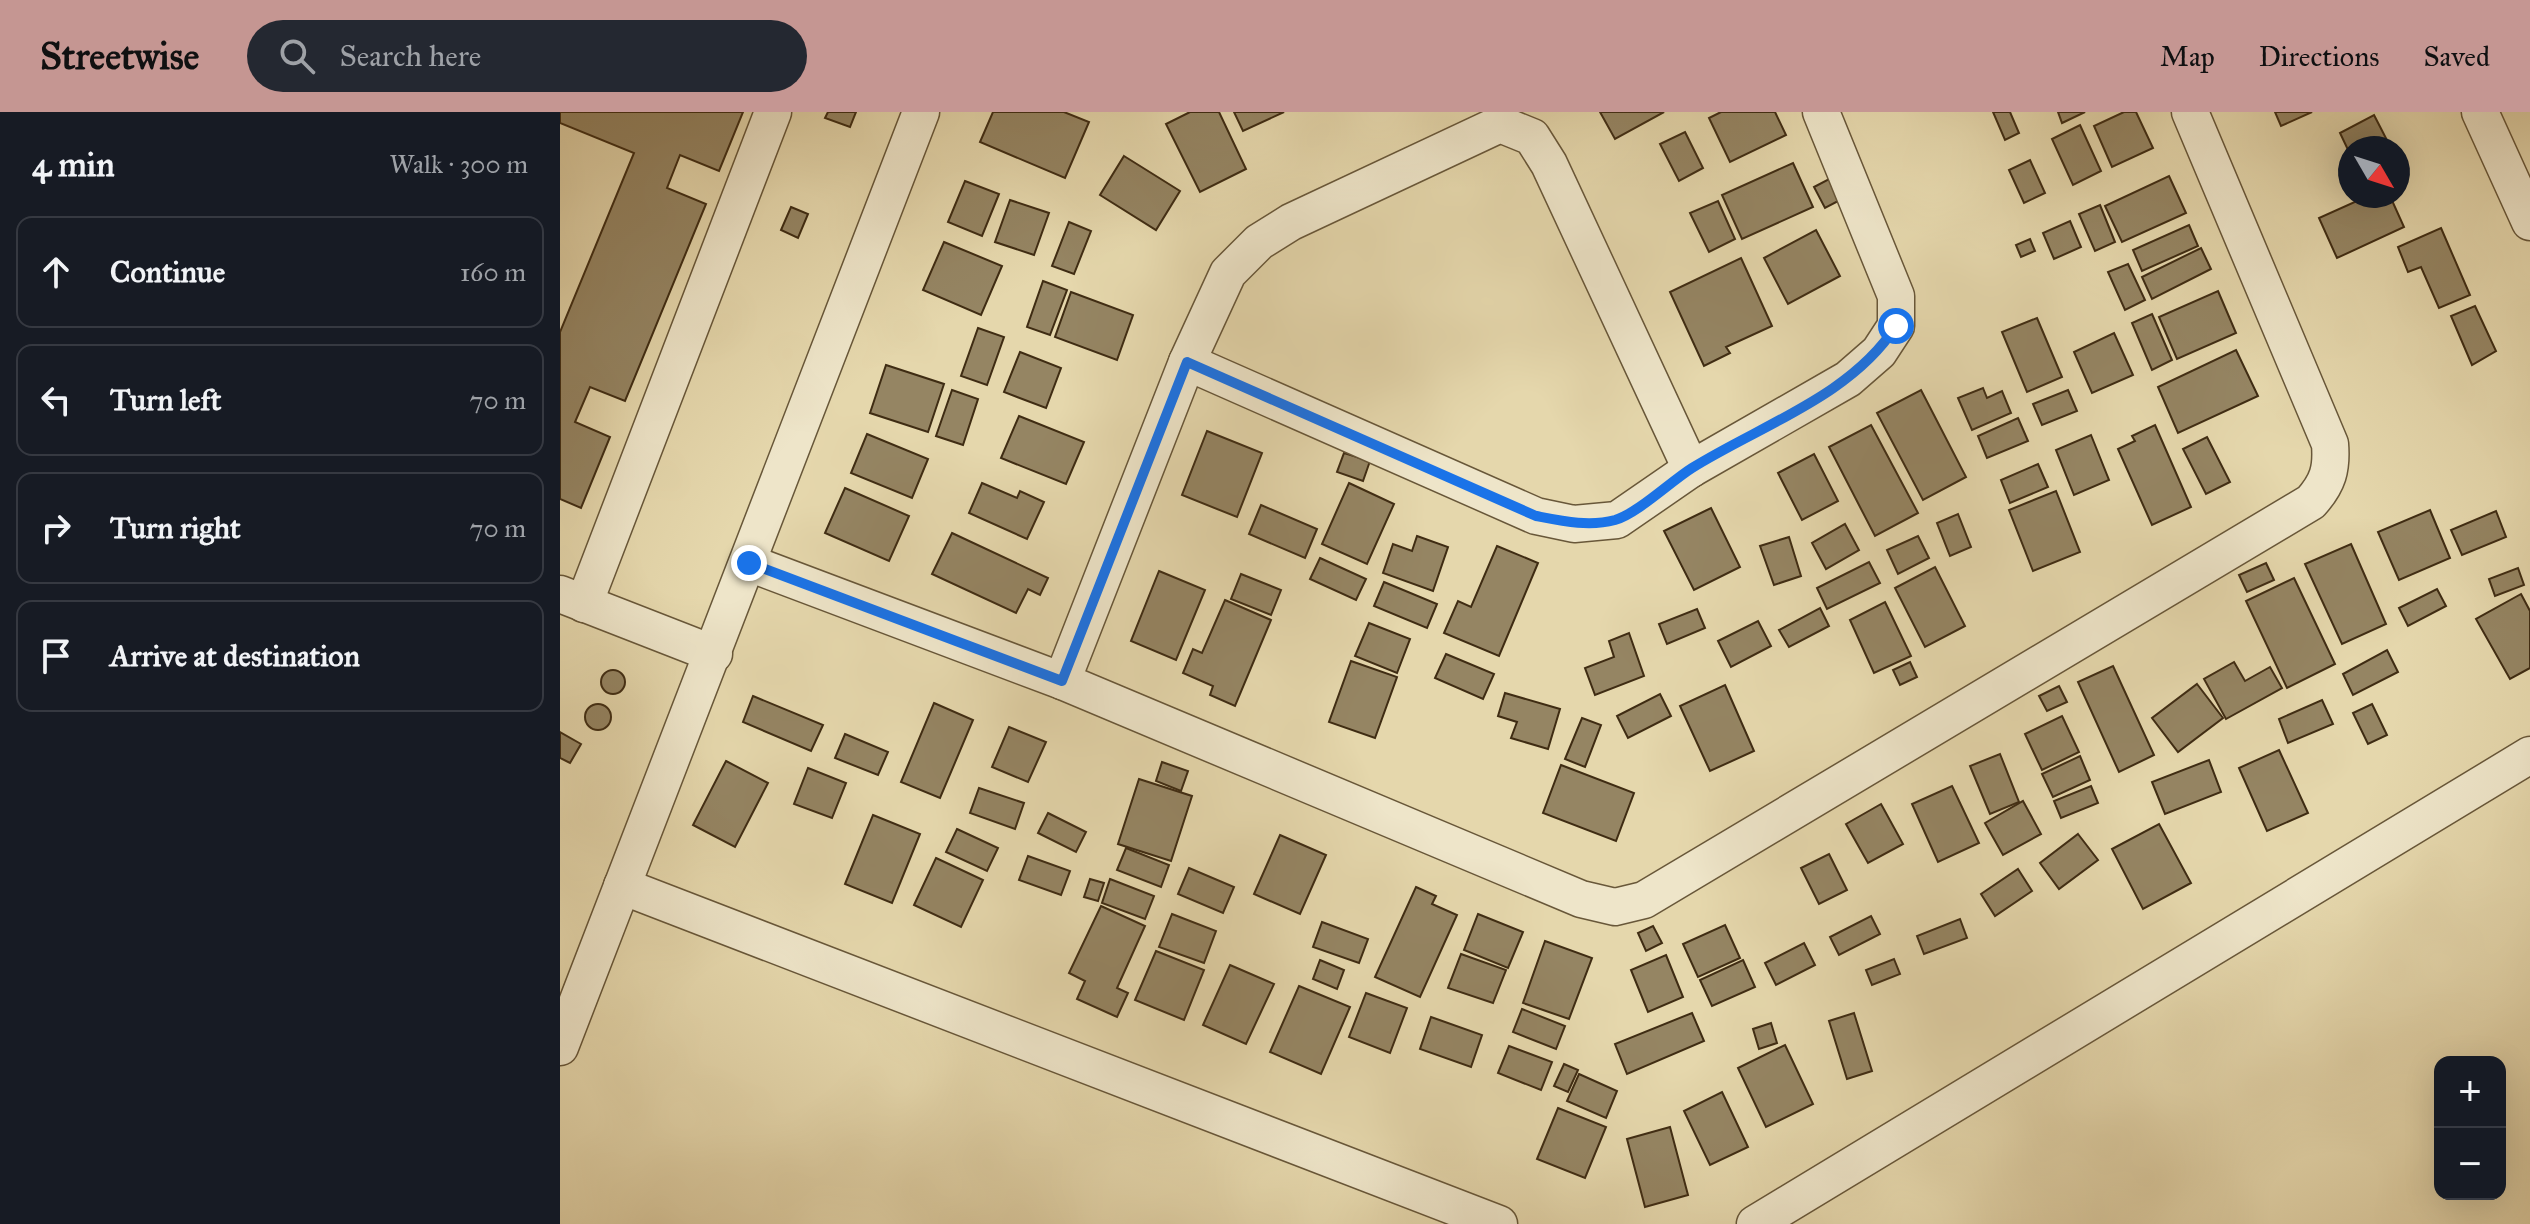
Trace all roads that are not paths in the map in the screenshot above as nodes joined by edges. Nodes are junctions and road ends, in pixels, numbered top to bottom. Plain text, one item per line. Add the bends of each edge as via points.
1 (773, 112) edge
2 (1821, 112) edge
3 (2190, 112) edge
4 (2480, 112) edge
5 (912, 115) edge
6 (2530, 222) edge
7 (1187, 362) junction
8 (1691, 469) junction
9 (749, 563) junction
10 (572, 599) edge
11 (714, 654) junction
12 (1062, 681) junction
13 (2530, 755) edge
14 (622, 886) junction
15 (560, 1047) edge
16 (1499, 1224) edge
17 (1755, 1224) edge

1 - 10 street
2 - 8 street via 1896,296 1896,326 1879,352 1848,379
3 - 12 street via 2330,444 2325,486 2311,502 1644,900 1615,907 1581,899
4 - 6 street
5 - 9 street
7 - 8 street via 1536,516 1574,524 1617,520
7 - 8 street via 1228,273 1259,242 1500,124 1532,137 1549,164
7 - 12 street
9 - 11 street
9 - 12 street
10 - 11 street
11 - 14 street
13 - 17 street
14 - 15 street
14 - 16 street

